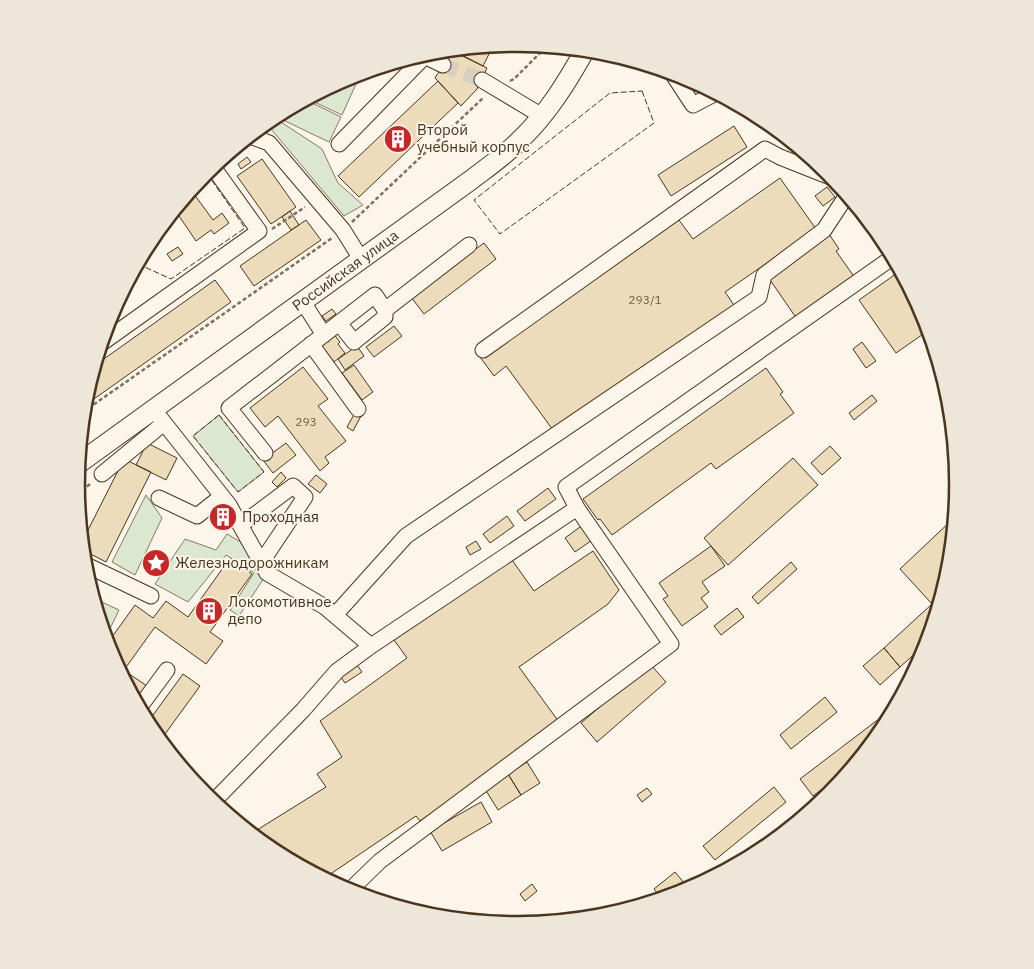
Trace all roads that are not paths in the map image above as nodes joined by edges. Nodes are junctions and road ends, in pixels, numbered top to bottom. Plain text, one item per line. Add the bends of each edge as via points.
1 (581, 57) edge
2 (435, 61) edge
3 (416, 65) edge
4 (443, 65) tunnel mouth
5 (488, 84) tunnel mouth
6 (684, 86) edge
7 (708, 97) edge
8 (542, 116) junction
9 (258, 139) edge
10 (339, 144) dead end
11 (812, 170) edge
12 (218, 174) edge
13 (843, 201) edge
14 (469, 245) dead end
15 (361, 259) junction
16 (887, 262) edge
17 (303, 302) junction
18 (385, 310) junction
19 (339, 323) junction
20 (324, 335) junction
21 (112, 336) edge
22 (311, 344) junction
23 (484, 350) dead end
24 (358, 408) dead end
25 (159, 417) junction
26 (264, 453) dead end
27 (86, 459) edge
28 (102, 474) road end
29 (222, 496) junction
30 (159, 498) dead end
31 (577, 508) junction
32 (241, 526) junction
33 (261, 563) junction
34 (93, 568) edge
35 (151, 596) dead end
36 (335, 615) junction
37 (371, 646) junction
38 (168, 670) dead end
39 (144, 702) edge
40 (219, 796) edge
41 (380, 861) junction
42 (348, 882) edge
43 (355, 885) edge

1 - 8 main road, Российская улица
2 - 4 lane
3 - 10 lane
5 - 8 lane
6 - 7 lane via 693,105
8 - 15 main road, Российская улица via 521,139 471,180
9 - 15 lane via 269,142 343,230
11 - 23 lane via 765,149
12 - 21 lane via 259,231
13 - 36 lane via 824,230 764,275 759,297 406,536
14 - 18 lane
15 - 17 main road, Российская улица
16 - 31 lane via 566,487
17 - 20 lane
17 - 25 main road, Российская улица
18 - 19 lane via 375,295
18 - 19 lane via 385,317 354,342
19 - 20 lane
20 - 22 lane
22 - 24 lane
22 - 26 lane via 229,408
25 - 27 main road, Российская улица
25 - 28 lane
25 - 29 lane
29 - 30 lane via 197,516
29 - 32 lane
31 - 37 lane
31 - 41 lane via 671,644
32 - 33 lane
32 - 33 lane via 293,486 305,497
33 - 36 lane via 268,574
34 - 35 lane
36 - 37 lane
37 - 40 lane via 337,671
38 - 39 lane
41 - 42 lane
41 - 43 lane

